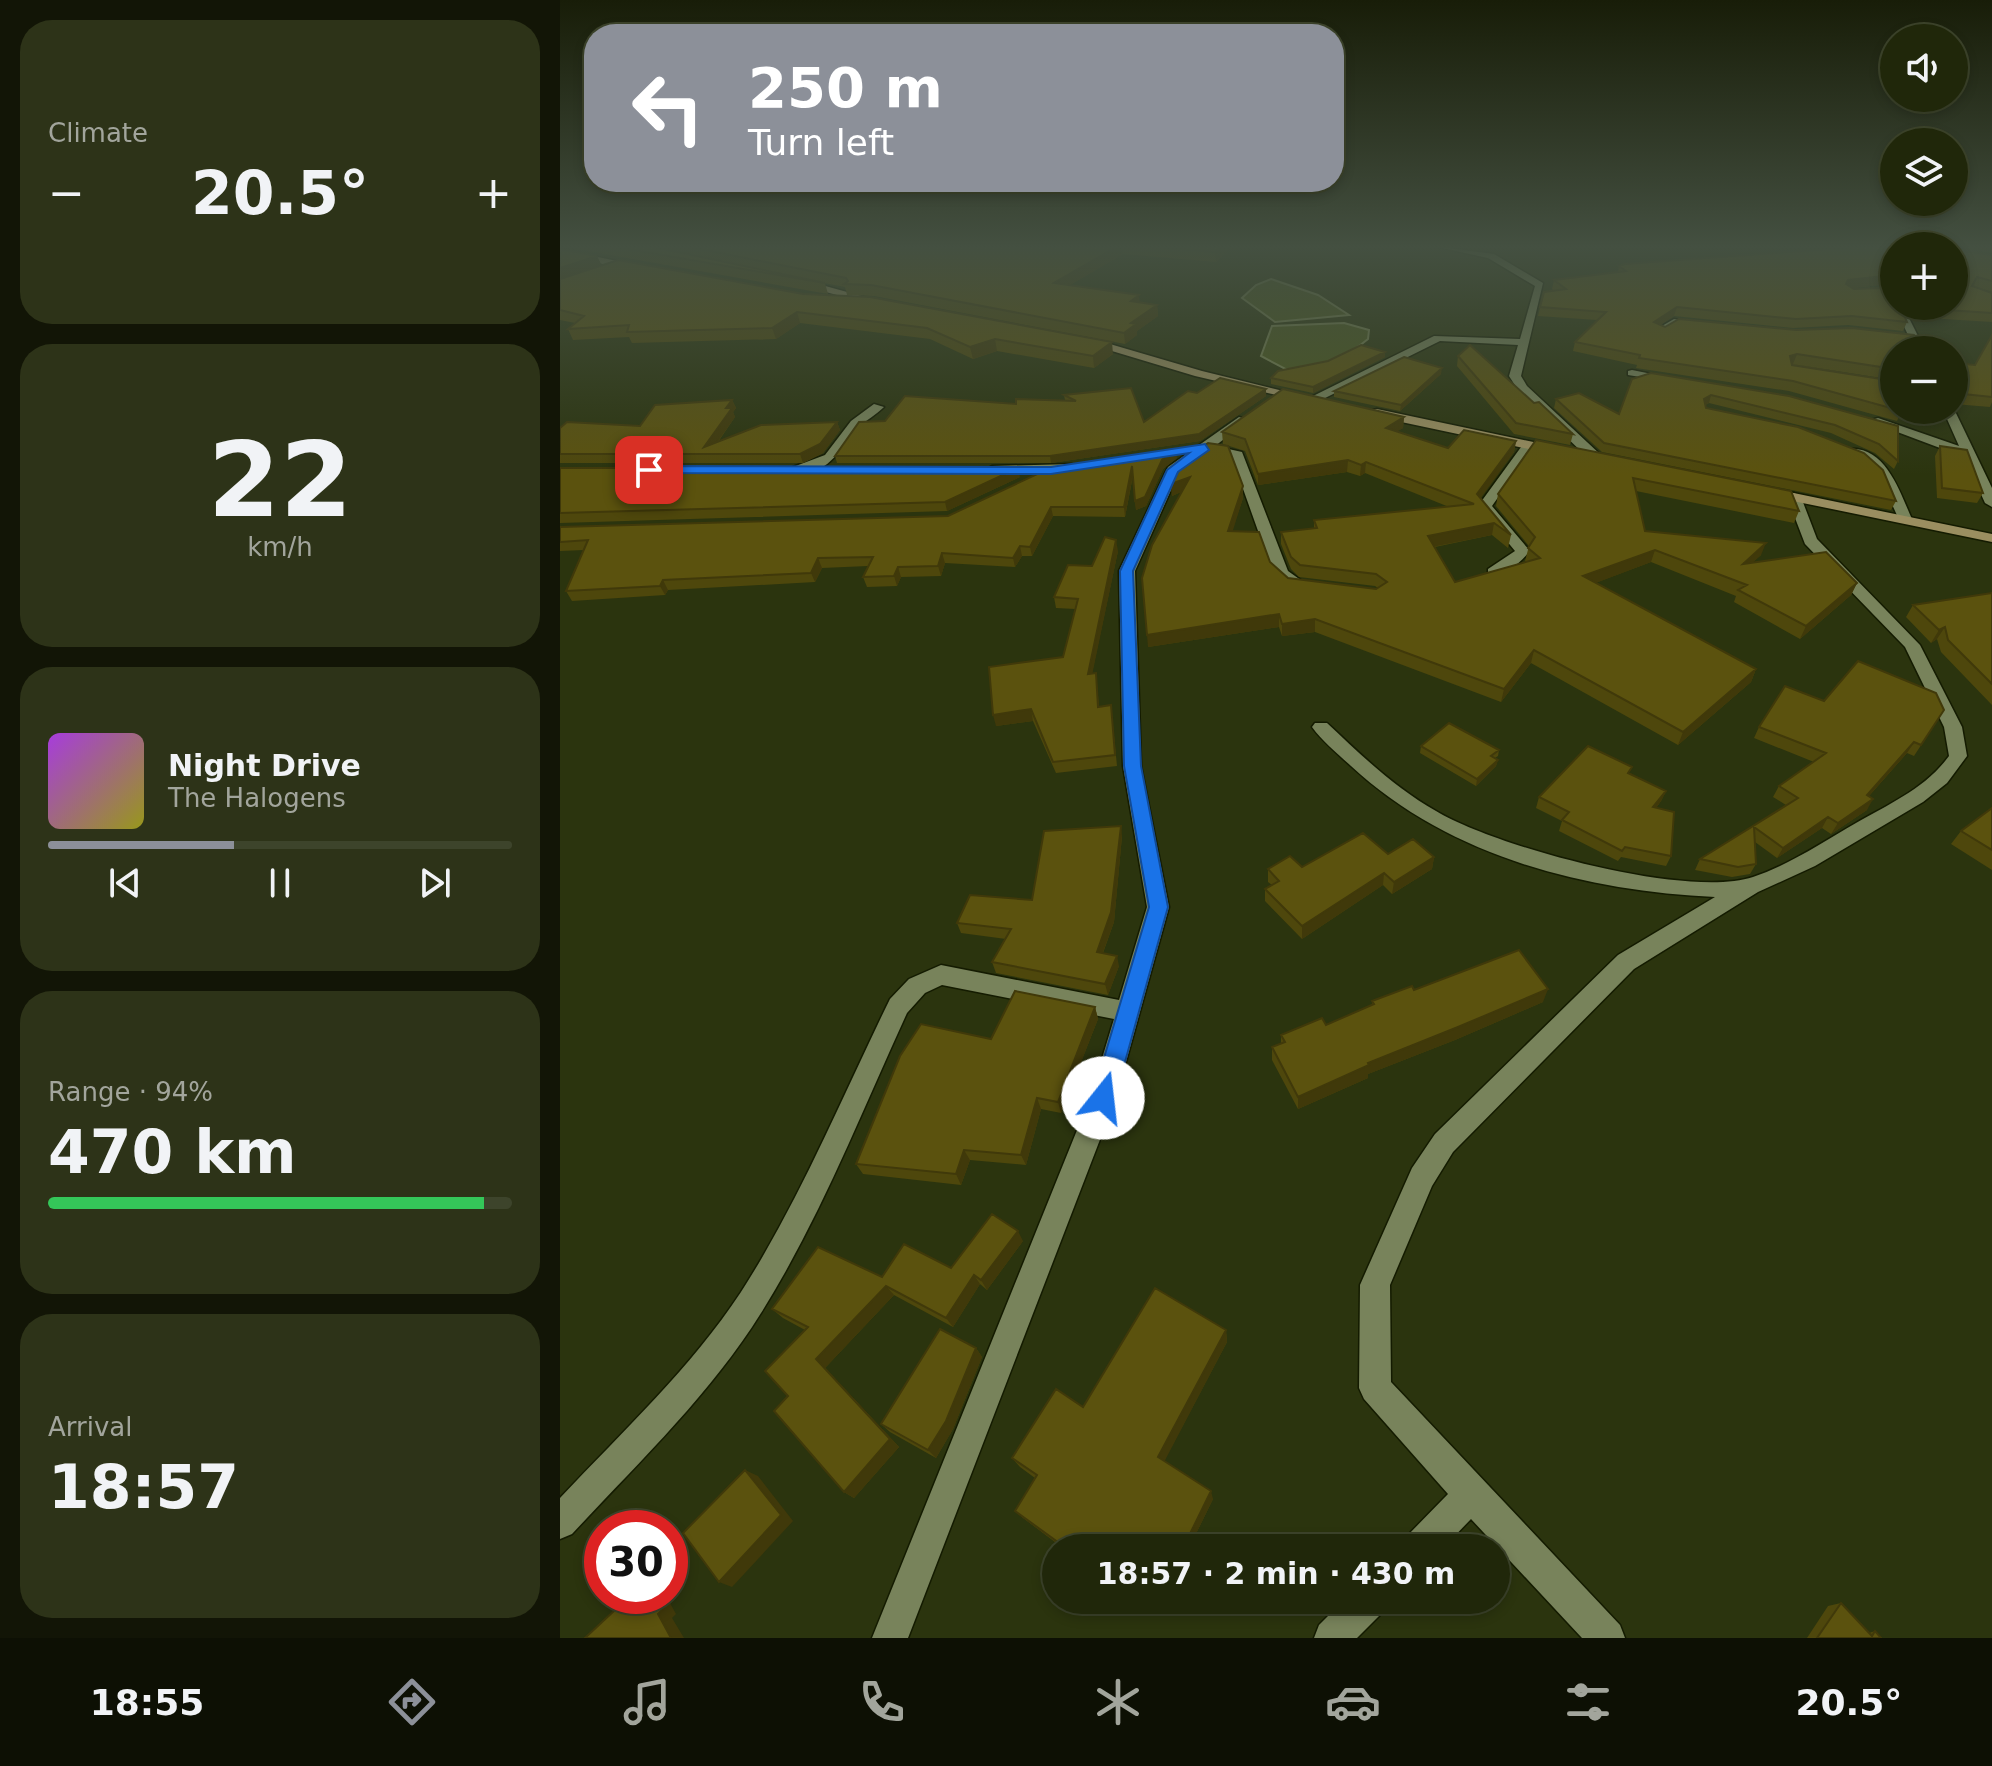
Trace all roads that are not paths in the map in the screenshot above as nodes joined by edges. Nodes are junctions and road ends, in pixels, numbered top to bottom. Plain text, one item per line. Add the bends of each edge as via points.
1 (1529, 322) edge
2 (1673, 322) edge
3 (1679, 322) edge
4 (1719, 326) edge
5 (1659, 332) edge
6 (1076, 338) edge
7 (1524, 342) junction
8 (1632, 373) dead end
9 (1692, 382) edge
10 (1282, 392) junction
11 (1313, 400) junction
12 (1339, 405) edge
13 (878, 407) dead end
14 (1366, 411) edge
15 (1856, 416) edge
16 (1956, 424) edge
17 (1528, 446) junction
18 (1205, 447) junction
19 (1842, 447) edge
20 (1176, 452) edge
21 (1972, 455) junction
22 (1597, 459) junction
23 (1611, 461) edge
24 (1091, 466) edge
25 (782, 470) edge
26 (798, 470) junction
27 (846, 470) edge
28 (972, 470) edge
29 (1051, 470) junction
30 (1022, 484) edge
31 (1752, 489) edge
32 (1794, 497) junction
33 (1992, 503) edge
34 (1905, 519) junction
35 (1992, 538) edge
36 (1493, 572) edge
37 (1313, 588) edge
38 (1321, 727) dead end
39 (1750, 886) junction
40 (1128, 1012) junction
41 (1471, 1495) junction
42 (560, 1522) edge
43 (1433, 1534) edge
44 (1355, 1614) edge
45 (890, 1638) edge
46 (1332, 1638) edge
47 (1607, 1638) edge

1 - 7 street
2 - 5 street
3 - 4 street
6 - 10 main road
7 - 11 street via 1438,338
7 - 22 street via 1515,376
8 - 9 street
10 - 11 main road
10 - 18 street
11 - 12 main road
13 - 26 street via 855,424 830,458
14 - 17 main road
15 - 21 street
16 - 21 street
17 - 22 main road
17 - 36 street via 1485,506 1523,551
18 - 20 street
18 - 37 street via 1236,452 1281,573 1293,584
18 - 40 street via 1173,470 1127,571 1132,766 1158,907
19 - 34 street via 1883,469
21 - 33 street
22 - 23 main road
24 - 29 street
25 - 26 street
26 - 27 street
28 - 29 street
29 - 30 street
31 - 32 main road
32 - 34 main road
32 - 39 street via 1810,541 1912,645 1953,727 1958,756 1948,774 1898,807
34 - 35 main road
38 - 39 street via 1393,794 1459,832 1537,860 1671,887
39 - 41 street via 1626,962 1444,1143 1422,1177 1375,1285 1375,1388
40 - 42 street via 941,975 917,986 898,1006 792,1230 750,1304 680,1395
40 - 45 street via 1103,1098
41 - 43 street
41 - 47 street
44 - 46 street

